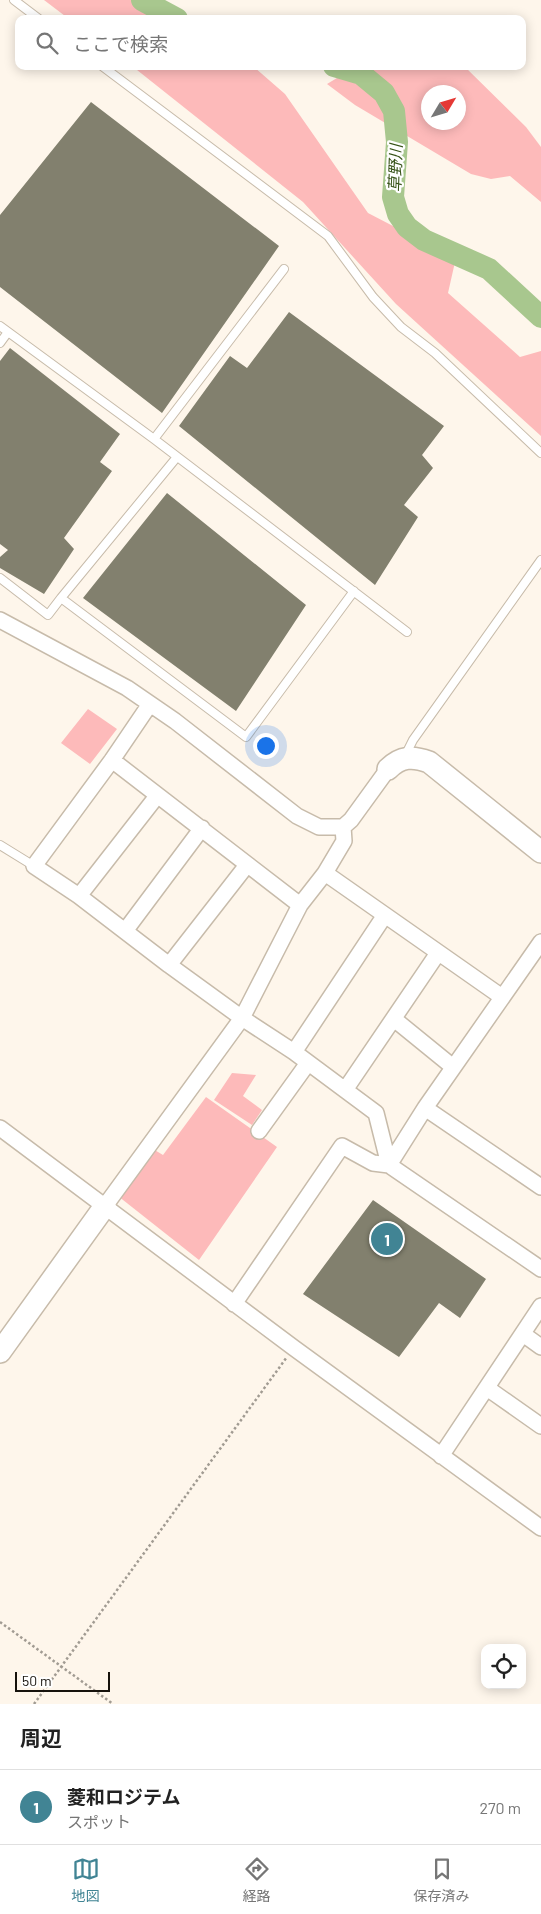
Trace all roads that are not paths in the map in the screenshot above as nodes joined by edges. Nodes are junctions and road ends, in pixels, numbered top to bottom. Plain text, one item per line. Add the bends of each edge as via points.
1 (14, 0) edge
2 (34, 15) edge
3 (107, 70) edge
4 (284, 269) dead end
5 (0, 326) edge
6 (8, 332) junction
7 (0, 343) edge
8 (154, 439) junction
9 (541, 453) edge
10 (177, 457) junction
11 (541, 560) edge
12 (0, 578) edge
13 (354, 591) junction
14 (61, 598) junction
15 (0, 620) edge
16 (407, 632) dead end
17 (150, 704) junction
18 (112, 760) junction
19 (396, 763) junction
20 (157, 796) junction
21 (343, 827) junction
22 (202, 828) junction
23 (0, 844) edge
24 (541, 852) edge
25 (34, 866) junction
26 (247, 866) junction
27 (324, 873) junction
28 (79, 896) junction
29 (300, 905) junction
30 (385, 915) junction
31 (125, 931) junction
32 (541, 942) edge
33 (438, 953) junction
34 (170, 965) junction
35 (502, 997) junction
36 (242, 1018) junction
37 (394, 1019) junction
38 (294, 1052) junction
39 (308, 1063) junction
40 (454, 1067) junction
41 (345, 1090) junction
42 (425, 1108) junction
43 (0, 1128) edge
44 (259, 1131) dead end
45 (389, 1165) junction
46 (541, 1187) edge
47 (105, 1206) junction
48 (541, 1268) edge
49 (234, 1304) junction
50 (541, 1306) edge
51 (523, 1334) junction
52 (541, 1347) edge
53 (0, 1352) edge
54 (487, 1388) junction
55 (541, 1426) edge
56 (441, 1456) junction
57 (541, 1528) edge

1 - 2 lane
3 - 9 lane via 328,236 373,297 401,327 434,353
4 - 8 lane
5 - 6 lane
6 - 7 lane
6 - 8 lane
8 - 10 lane
10 - 13 lane
10 - 14 lane
11 - 19 lane
12 - 14 lane via 48,615
13 - 14 lane via 246,736
13 - 16 lane
15 - 17 street via 127,688
17 - 18 street
17 - 21 street via 297,816 319,827
18 - 20 street
18 - 25 street
19 - 21 street
19 - 24 street via 418,757 429,762
20 - 22 street
20 - 28 street
21 - 27 street via 344,841
22 - 26 street
22 - 31 street
23 - 25 lane
25 - 28 street
26 - 29 street
26 - 34 street
27 - 29 street
27 - 30 street
28 - 31 street
29 - 36 street
30 - 33 street
30 - 38 street
31 - 34 street
32 - 35 street
33 - 35 street
33 - 37 street
34 - 36 street
35 - 40 street
36 - 38 street
36 - 47 street
37 - 40 street
37 - 41 street
38 - 39 street
39 - 41 street
39 - 44 street
40 - 42 street
41 - 45 street via 376,1113
42 - 45 street
42 - 46 street
43 - 47 street
45 - 48 street
45 - 49 street via 373,1163 342,1146
47 - 49 street
47 - 53 street
49 - 56 street
50 - 51 street
51 - 52 street
51 - 54 street
54 - 55 street
54 - 56 street
56 - 57 street

